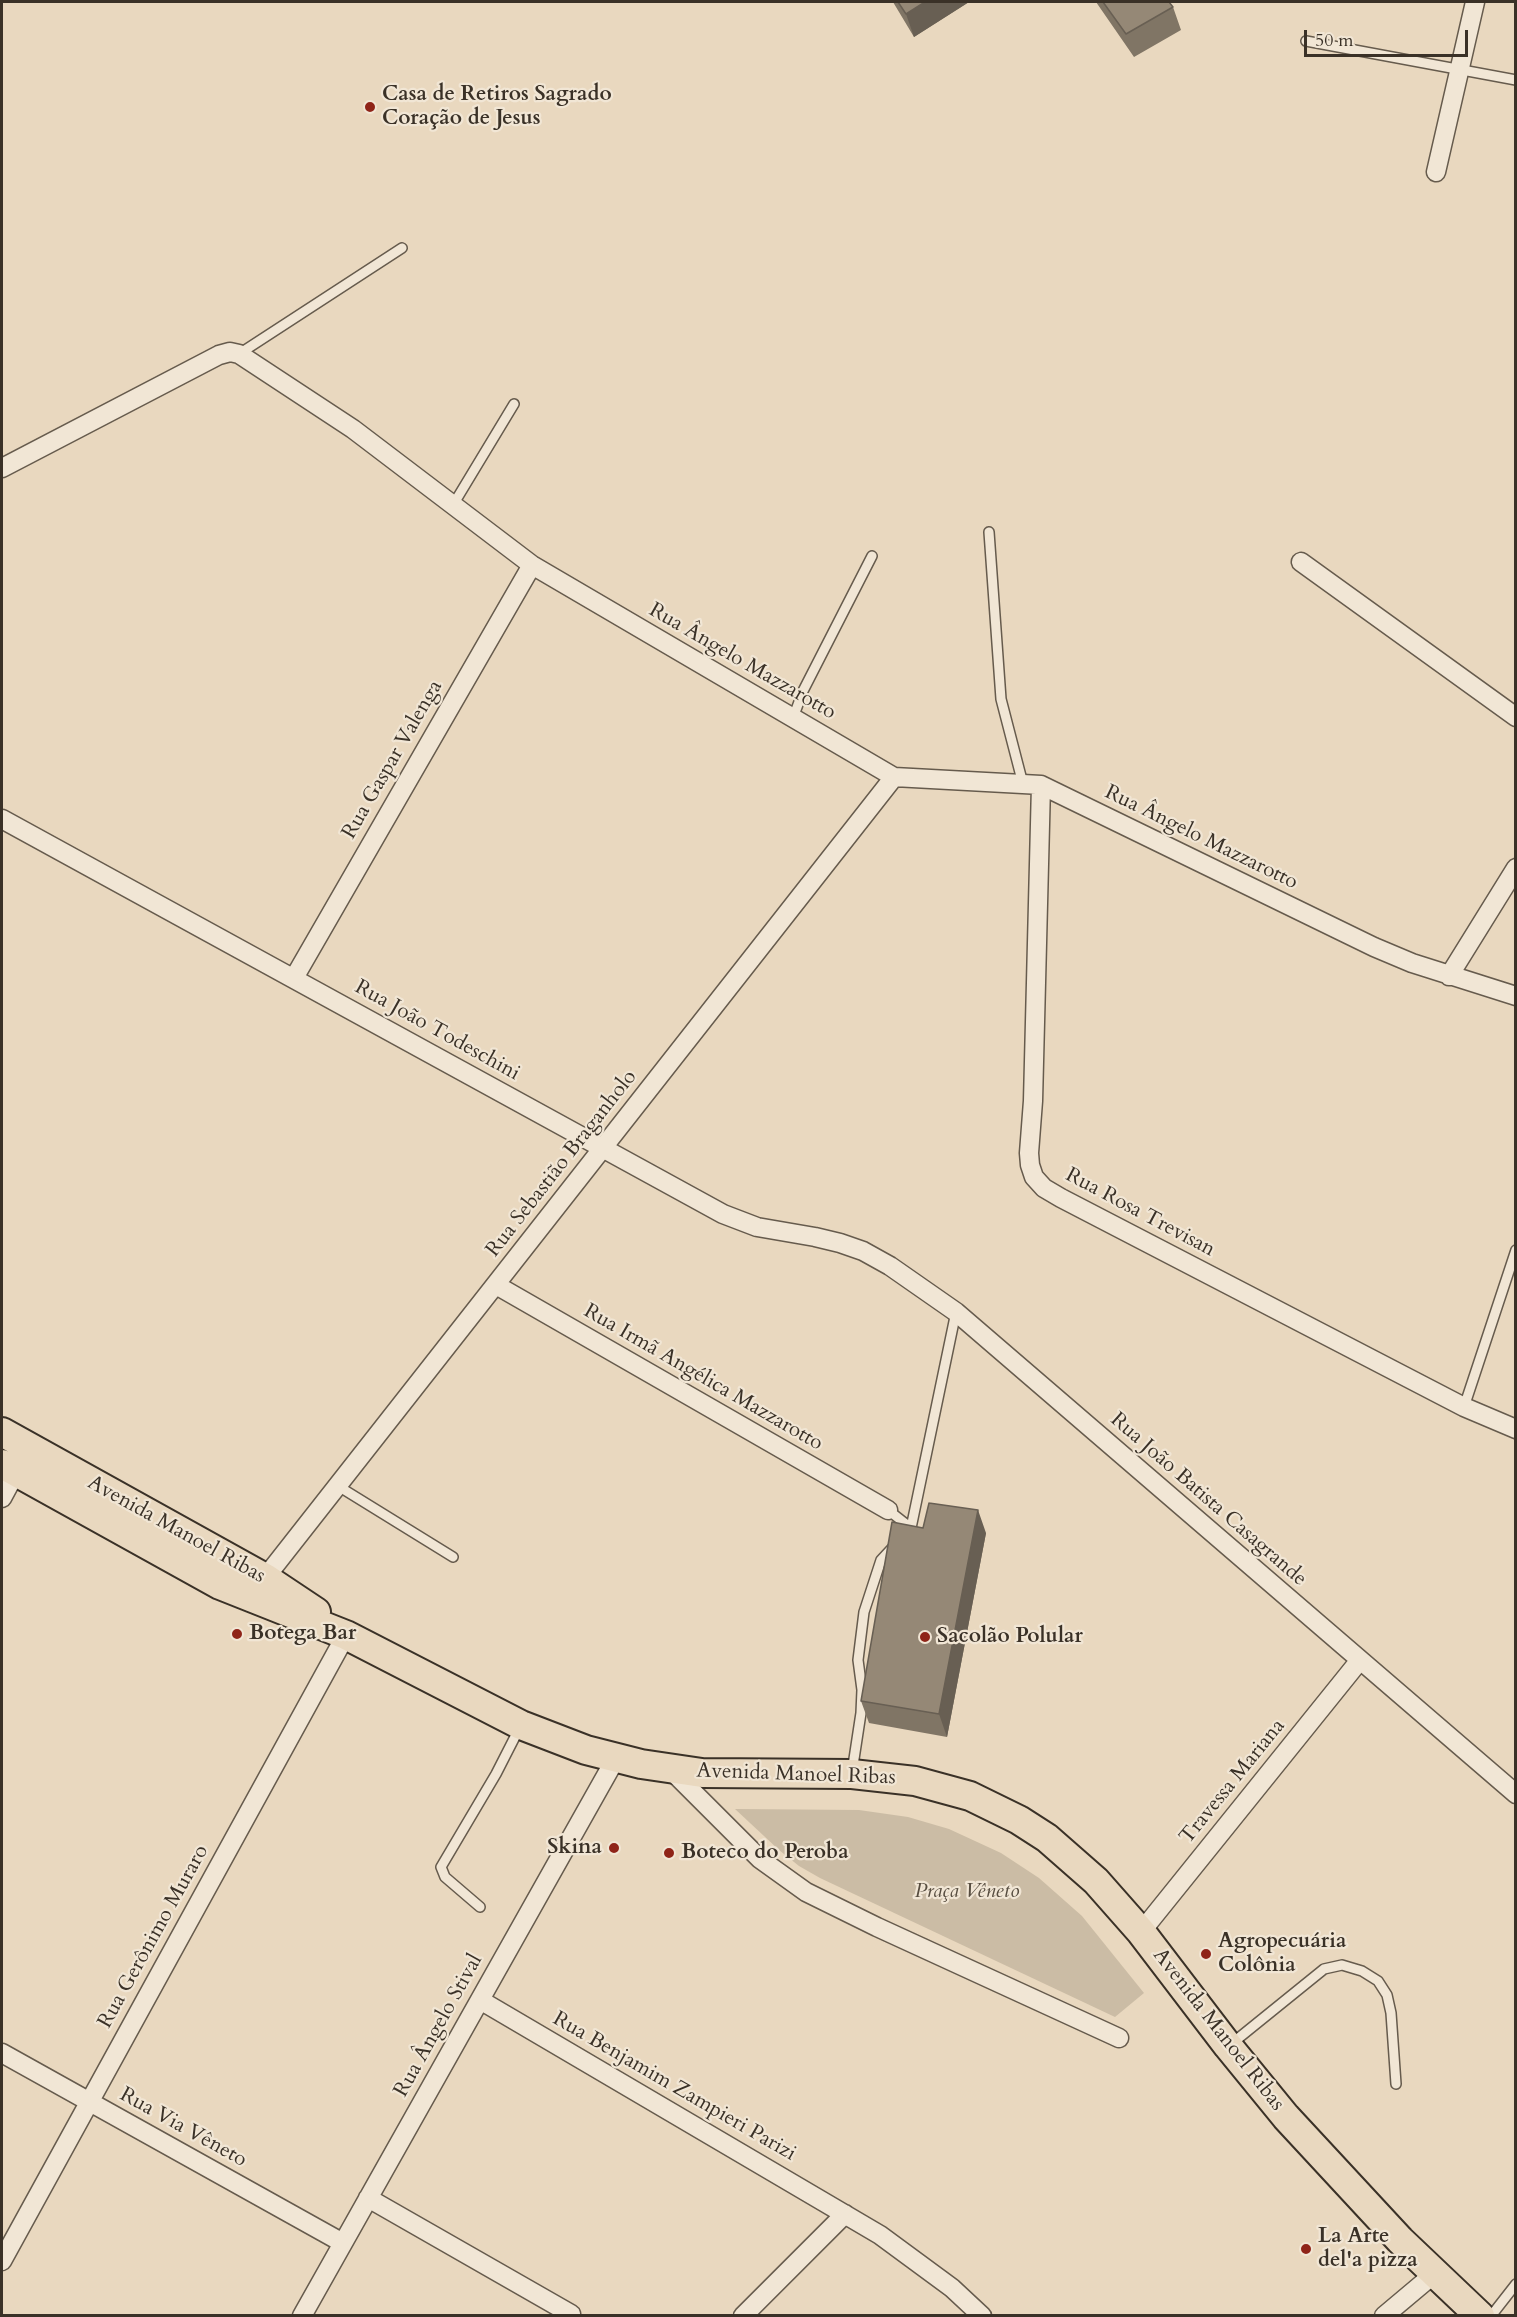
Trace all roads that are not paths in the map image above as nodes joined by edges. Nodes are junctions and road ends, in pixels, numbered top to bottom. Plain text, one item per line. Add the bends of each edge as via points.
1 (1475, 2) edge
2 (1306, 41) dead end
3 (1459, 70) junction
4 (1515, 80) edge
5 (1436, 172) dead end
6 (402, 248) dead end
7 (239, 354) junction
8 (514, 404) dead end
9 (2, 468) edge
10 (453, 505) junction
11 (989, 532) dead end
12 (872, 556) dead end
13 (1301, 562) dead end
14 (532, 565) junction
15 (1515, 717) edge
16 (794, 718) junction
17 (894, 777) junction
18 (1032, 785) junction
19 (2, 819) edge
20 (1515, 868) edge
21 (1449, 976) junction
22 (294, 978) junction
23 (1515, 996) edge
24 (603, 1148) junction
25 (1515, 1250) edge
26 (863, 1251) joint
27 (496, 1285) junction
28 (956, 1312) junction
29 (1464, 1407) junction
30 (1515, 1430) edge
31 (2, 1432) edge
32 (9, 1468) edge
33 (338, 1486) junction
34 (2, 1498) edge
35 (888, 1510) joint
36 (911, 1528) junction
37 (453, 1557) dead end
38 (265, 1578) junction
39 (346, 1635) junction
40 (1360, 1660) junction
41 (521, 1725) junction
42 (616, 1758) junction
43 (671, 1770) junction
44 (852, 1774) junction
45 (1515, 1794) edge
46 (480, 1907) dead end
47 (1142, 1932) junction
48 (480, 2000) junction
49 (1119, 2038) dead end
50 (1228, 2046) junction
51 (2, 2052) edge
52 (1396, 2084) dead end
53 (89, 2101) junction
54 (368, 2198) junction
55 (845, 2214) junction
56 (343, 2243) junction
57 (2, 2261) edge
58 (1434, 2274) junction
59 (1515, 2284) edge
60 (571, 2314) edge
61 (302, 2316) edge
62 (743, 2316) edge
63 (982, 2316) edge
64 (1384, 2316) edge
65 (1480, 2316) edge
66 (1491, 2316) edge

1 - 3 street
2 - 3 lane
3 - 4 lane
3 - 5 street
6 - 7 lane
7 - 9 street via 219,356
7 - 10 street, Rua Ângelo Mazzarotto via 319,405
8 - 10 lane
10 - 14 street, Rua Ângelo Mazzarotto
11 - 18 lane via 1001,699
12 - 16 lane via 803,692
13 - 15 street
14 - 16 street, Rua Ângelo Mazzarotto
14 - 22 street, Rua Gaspar Valenga
16 - 17 street, Rua Ângelo Mazzarotto
17 - 18 street, Rua Ângelo Mazzarotto
17 - 24 street, Rua Sebastião Braganholo
18 - 21 street, Rua Ângelo Mazzarotto via 1365,943
18 - 29 street, Rua Rosa Trevisan via 1033,1101 1029,1153 1034,1178 1061,1198
19 - 22 street, Rua João Todeschini
20 - 21 street
21 - 23 street, Rua Ângelo Mazzarotto
22 - 24 street, Rua João Todeschini
24 - 26 street, Rua João Todeschini via 740,1221
24 - 27 street, Rua Sebastião Braganholo
25 - 29 lane
26 - 28 street, Rua João Batista Casagrande
27 - 33 street, Rua Sebastião Braganholo
27 - 35 street, Rua Irmã Angélica Mazzarotto
28 - 36 lane
28 - 40 street, Rua João Batista Casagrande
29 - 30 street, Rua Rosa Trevisan
31 - 38 main road, Avenida Manoel Ribas
32 - 34 street
32 - 39 main road, Avenida Manoel Ribas via 220,1585
33 - 37 lane
33 - 38 street, Rua Sebastião Braganholo
35 - 36 lane
36 - 44 lane via 881,1560 864,1612 858,1660 861,1713
38 - 39 main road, Avenida Manoel Ribas
39 - 41 main road, Avenida Manoel Ribas
39 - 53 street, Rua Gerônimo Muraro
40 - 45 street, Rua João Batista Casagrande
40 - 47 street, Travessa Mariana
41 - 42 main road, Avenida Manoel Ribas
41 - 46 lane via 441,1868 445,1877
42 - 43 main road, Avenida Manoel Ribas
42 - 48 street, Rua Ângelo Stival
43 - 44 main road, Avenida Manoel Ribas via 728,1775
43 - 49 street via 760,1859 806,1892
44 - 47 main road, Avenida Manoel Ribas via 934,1785 995,1807 1047,1838 1073,1859
47 - 50 main road, Avenida Manoel Ribas
48 - 54 street, Rua Ângelo Stival
48 - 55 street, Rua Benjamim Zampieri Parizi
50 - 52 lane via 1324,1969 1342,1965 1378,1981 1387,1995
50 - 58 main road, Avenida Manoel Ribas via 1305,2139
51 - 53 street, Rua Via Vêneto
53 - 56 street, Rua Via Vêneto
53 - 57 street, Rua Gerônimo Muraro
54 - 56 street, Rua Ângelo Stival
54 - 60 street
55 - 62 street
55 - 63 street, Rua Benjamim Zampieri Parizi via 912,2258
56 - 61 street, Rua Ângelo Stival
58 - 64 street
58 - 65 main road, Avenida Manoel Ribas
59 - 66 lane

